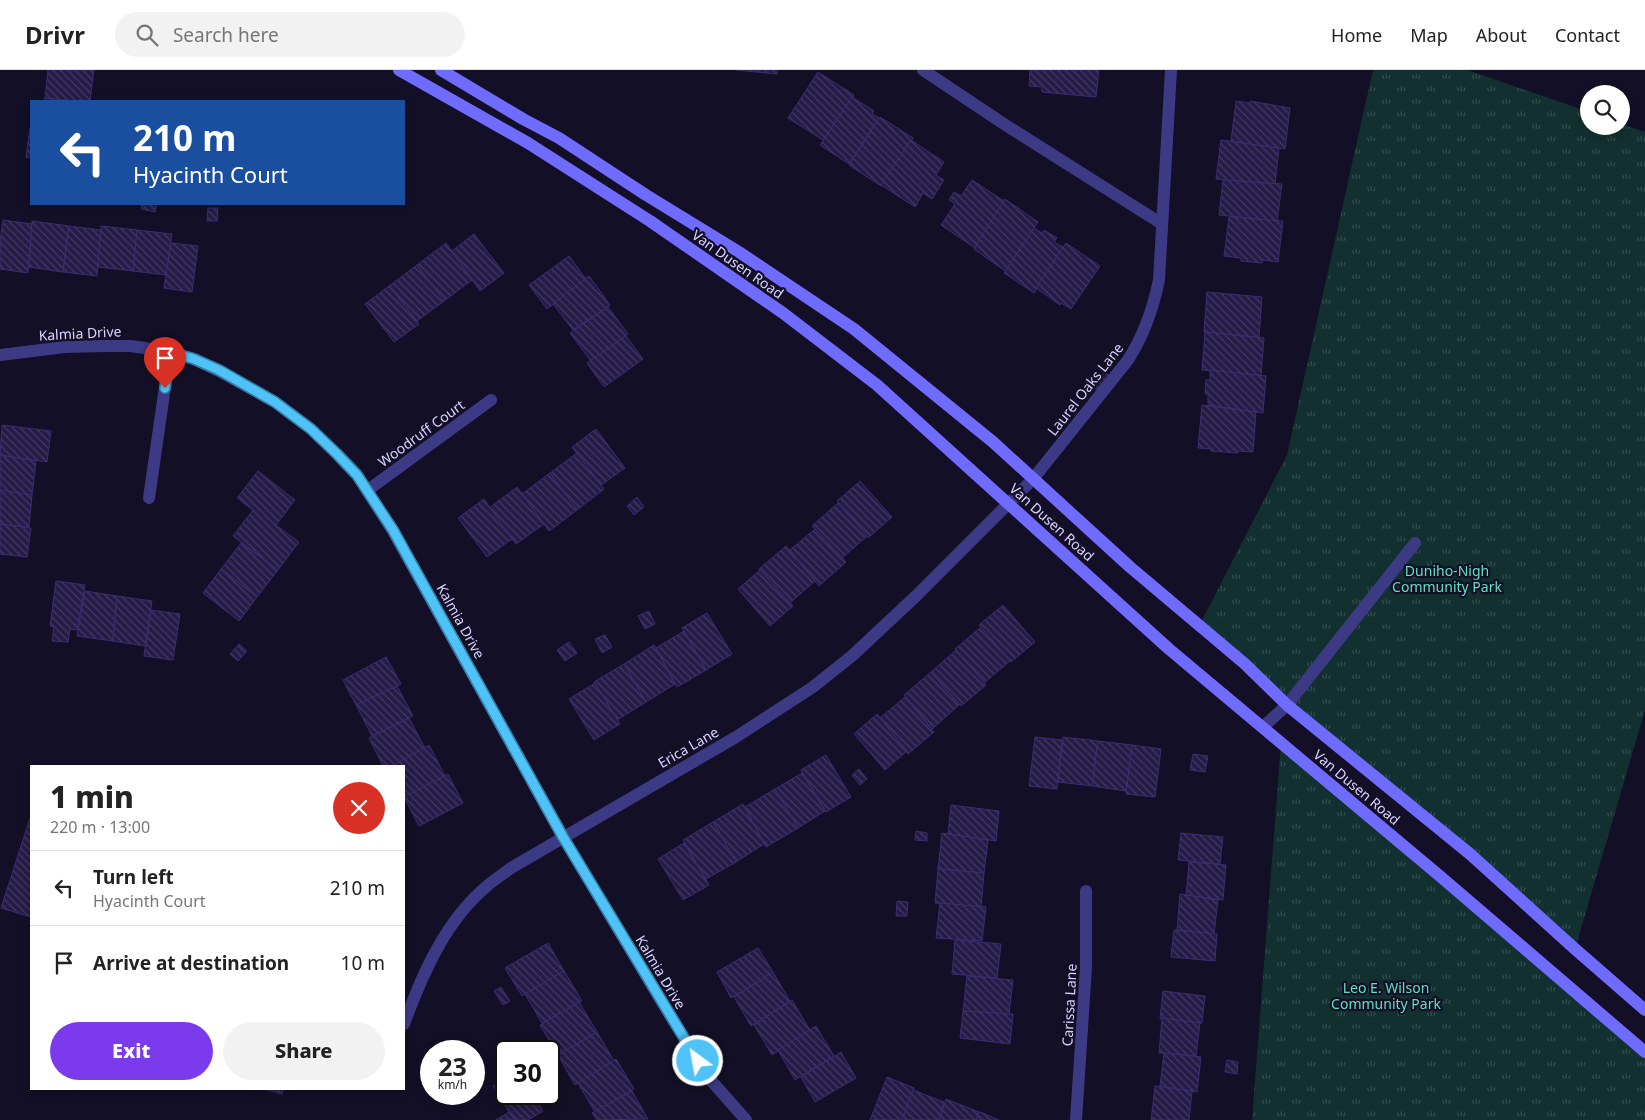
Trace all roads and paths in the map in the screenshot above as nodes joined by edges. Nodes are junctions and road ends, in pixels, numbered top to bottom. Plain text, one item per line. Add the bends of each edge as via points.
1 (399, 70) edge
2 (440, 70) edge
3 (923, 70) edge
4 (1171, 70) edge
5 (1162, 224) junction
6 (170, 352) junction
7 (0, 354) edge
8 (491, 400) dead end
9 (1033, 479) junction
10 (368, 490) junction
11 (149, 498) dead end
12 (1009, 504) junction
13 (1415, 544) dead end
14 (1287, 705) junction
15 (1263, 728) junction
16 (563, 837) junction
17 (1086, 891) dead end
18 (1645, 1010) edge
19 (405, 1021) edge
20 (1645, 1052) edge
21 (746, 1120) edge
22 (1076, 1120) edge

1 - 12 main road, Van Dusen Road via 554,159 737,280 877,385
2 - 9 main road, Van Dusen Road via 559,138 740,252 854,329
3 - 5 street
4 - 5 street, Laurel Oaks Lane
5 - 9 street, Laurel Oaks Lane via 1159,280 1153,307 1136,348
6 - 7 street, Kalmia Drive via 104,346
6 - 10 street, Kalmia Drive via 219,370 275,402 311,429
6 - 11 street
8 - 10 street, Woodruff Court
9 - 12 street, Laurel Oaks Lane
9 - 14 main road, Van Dusen Road via 1130,567 1245,664
10 - 16 street, Kalmia Drive
12 - 15 main road, Van Dusen Road via 1169,649
12 - 16 street, Erica Lane via 853,655 813,687 736,737
13 - 14 street
14 - 15 street
14 - 18 main road, Van Dusen Road via 1470,854
15 - 20 main road, Van Dusen Road
16 - 19 street, Erica Lane via 511,868 486,886 470,903 429,964
16 - 21 street, Kalmia Drive via 708,1077
17 - 22 street, Carissa Lane via 1086,967

